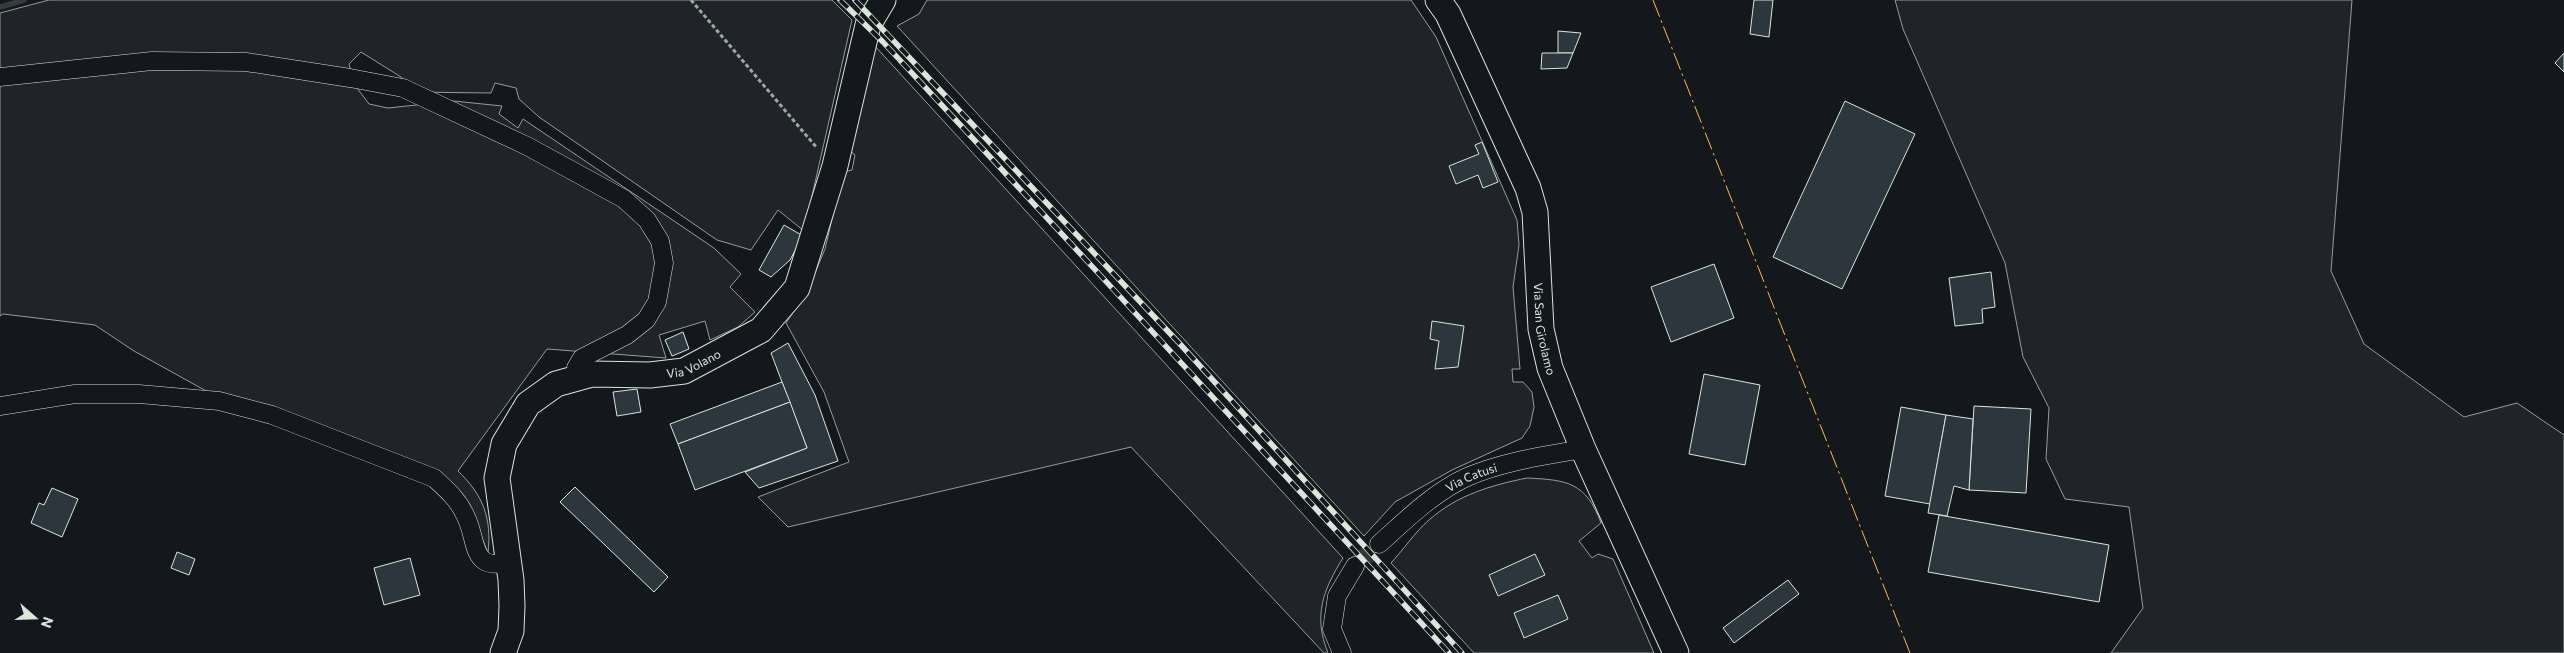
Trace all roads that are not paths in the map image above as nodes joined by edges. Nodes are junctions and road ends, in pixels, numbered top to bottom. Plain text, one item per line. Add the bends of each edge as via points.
1 (883, 0) edge
2 (1438, 0) edge
3 (0, 77) edge
4 (577, 378) junction
5 (0, 406) edge
6 (1583, 449) junction
7 (1379, 544) tunnel mouth
8 (509, 562) junction
9 (1355, 566) tunnel mouth
10 (503, 653) edge
11 (1342, 653) edge
12 (1676, 653) edge

1 - 4 street, Via Volano via 868,25 835,166 797,288 761,330 684,371 650,375 592,374
2 - 6 street, Via San Girolamo via 1448,14 1528,188 1535,212 1541,329 1550,368
3 - 4 street via 152,61 246,62 402,88 527,146 624,199 646,220 660,241 664,263 657,302 646,320 627,335 582,358 576,368
4 - 8 street, Via Volano via 556,384 528,404 504,444 497,478
5 - 8 street via 74,394 139,394 218,401 272,415 434,478 453,495 466,517 479,556 495,566
6 - 7 street, Via Catusi via 1514,462 1467,478 1427,502
6 - 12 street, Via San Girolamo
8 - 10 street, Via Volano via 511,631
9 - 11 street via 1337,596 1332,630

